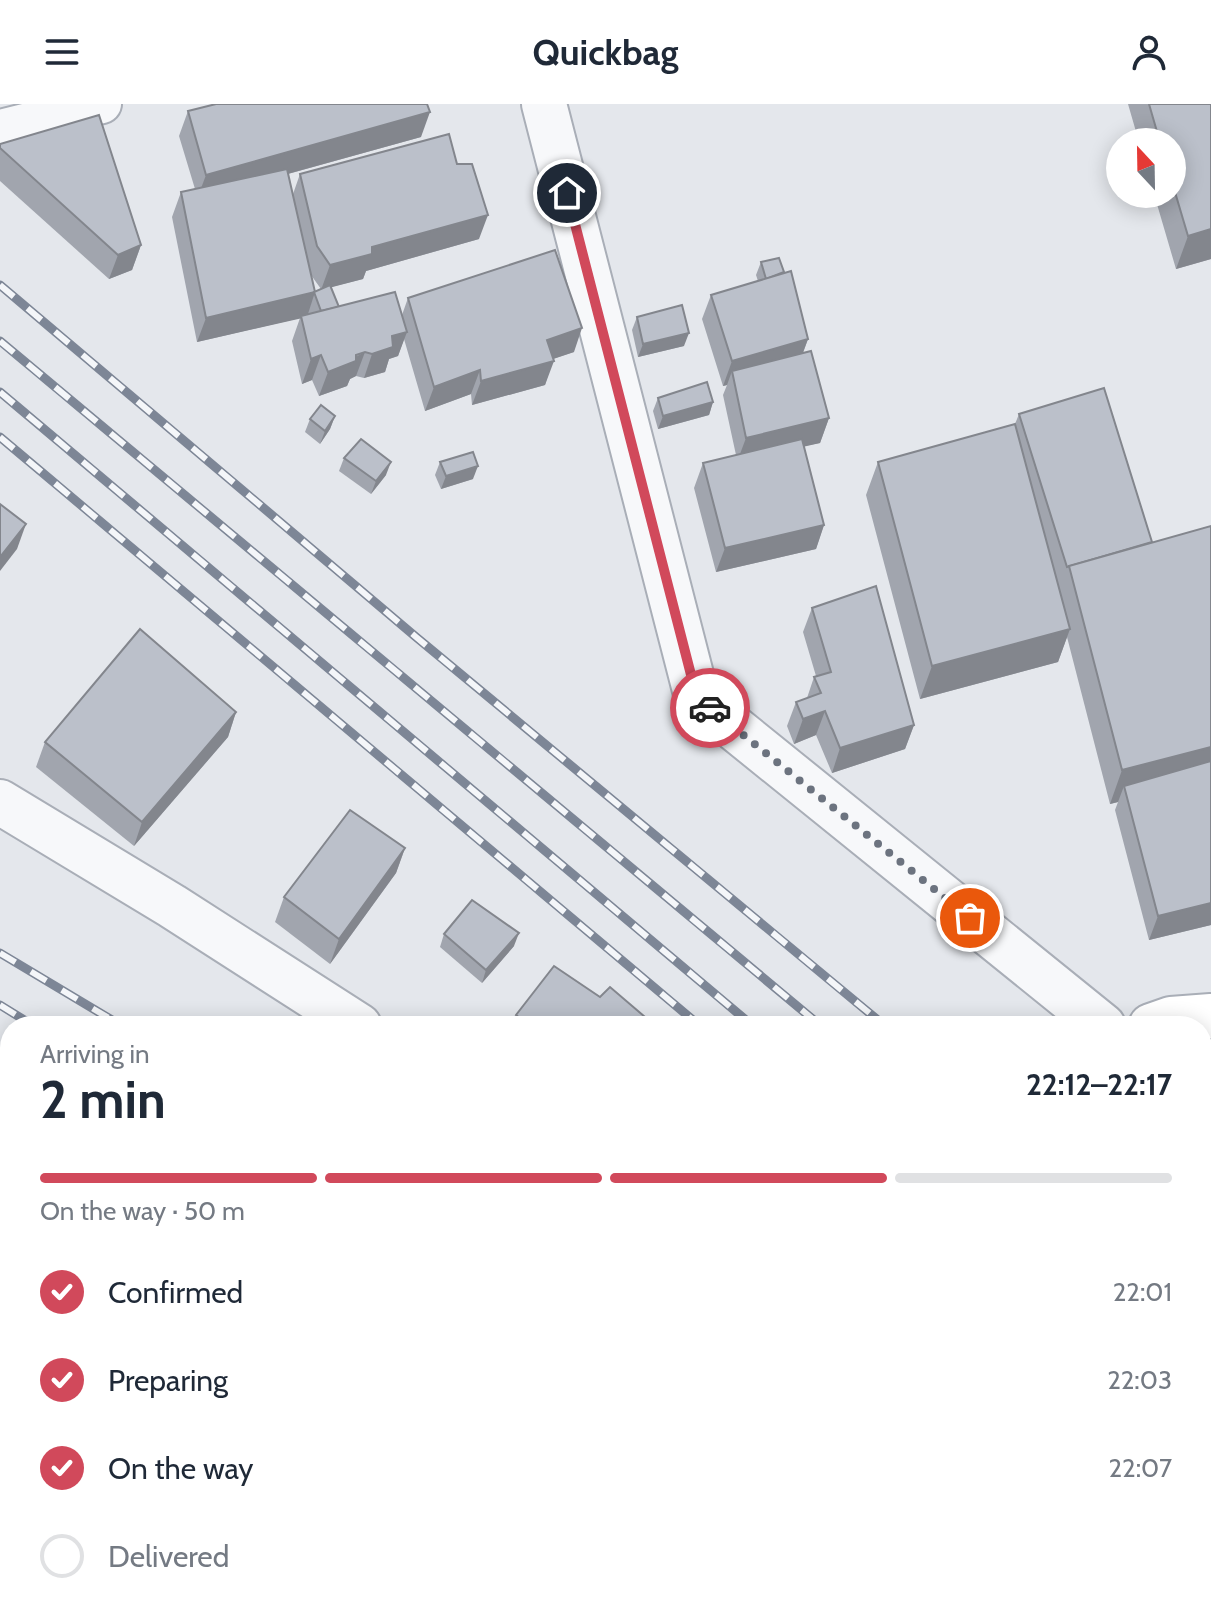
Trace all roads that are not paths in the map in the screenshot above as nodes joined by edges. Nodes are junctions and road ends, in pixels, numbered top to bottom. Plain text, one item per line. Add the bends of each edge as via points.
1 (102, 104) edge
2 (544, 104) edge
3 (0, 129) edge
4 (0, 802) edge
5 (343, 1016) edge
6 (1091, 1016) edge

1 - 3 lane
2 - 6 street via 697,698
4 - 5 street

